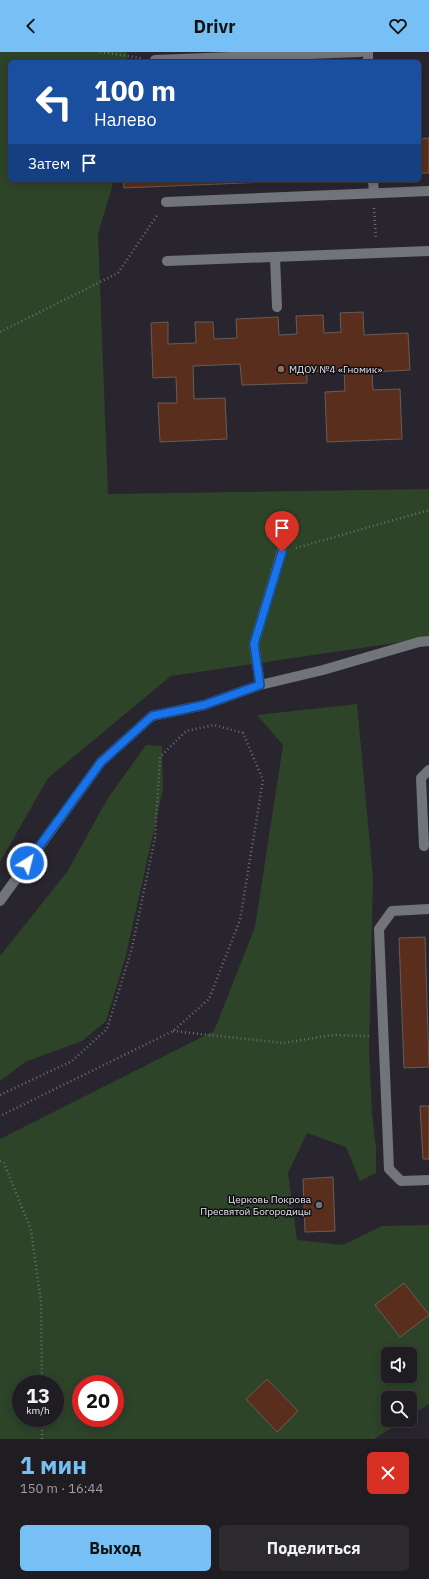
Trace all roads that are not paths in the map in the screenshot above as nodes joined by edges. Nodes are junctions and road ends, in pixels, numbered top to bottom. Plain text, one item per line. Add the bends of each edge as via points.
1 (360, 52) edge
2 (155, 60) road end
3 (373, 182) edge
4 (429, 191) edge
5 (374, 193) junction
6 (166, 202) road end
7 (429, 251) edge
8 (275, 257) junction
9 (167, 261) dead end
10 (278, 307) dead end
11 (282, 552) road end
12 (429, 641) edge
13 (260, 685) junction
14 (429, 770) edge
15 (424, 846) dead end
16 (0, 901) edge
17 (429, 909) edge
18 (429, 1180) edge

1 - 2 lane
3 - 5 lane
4 - 5 lane
5 - 6 lane
7 - 8 lane
8 - 9 lane
8 - 10 lane
11 - 13 lane via 254,644
12 - 13 lane
13 - 16 lane via 204,705 152,716 101,762
14 - 15 lane via 421,778
17 - 18 lane via 392,910 379,929 389,1169 401,1181

